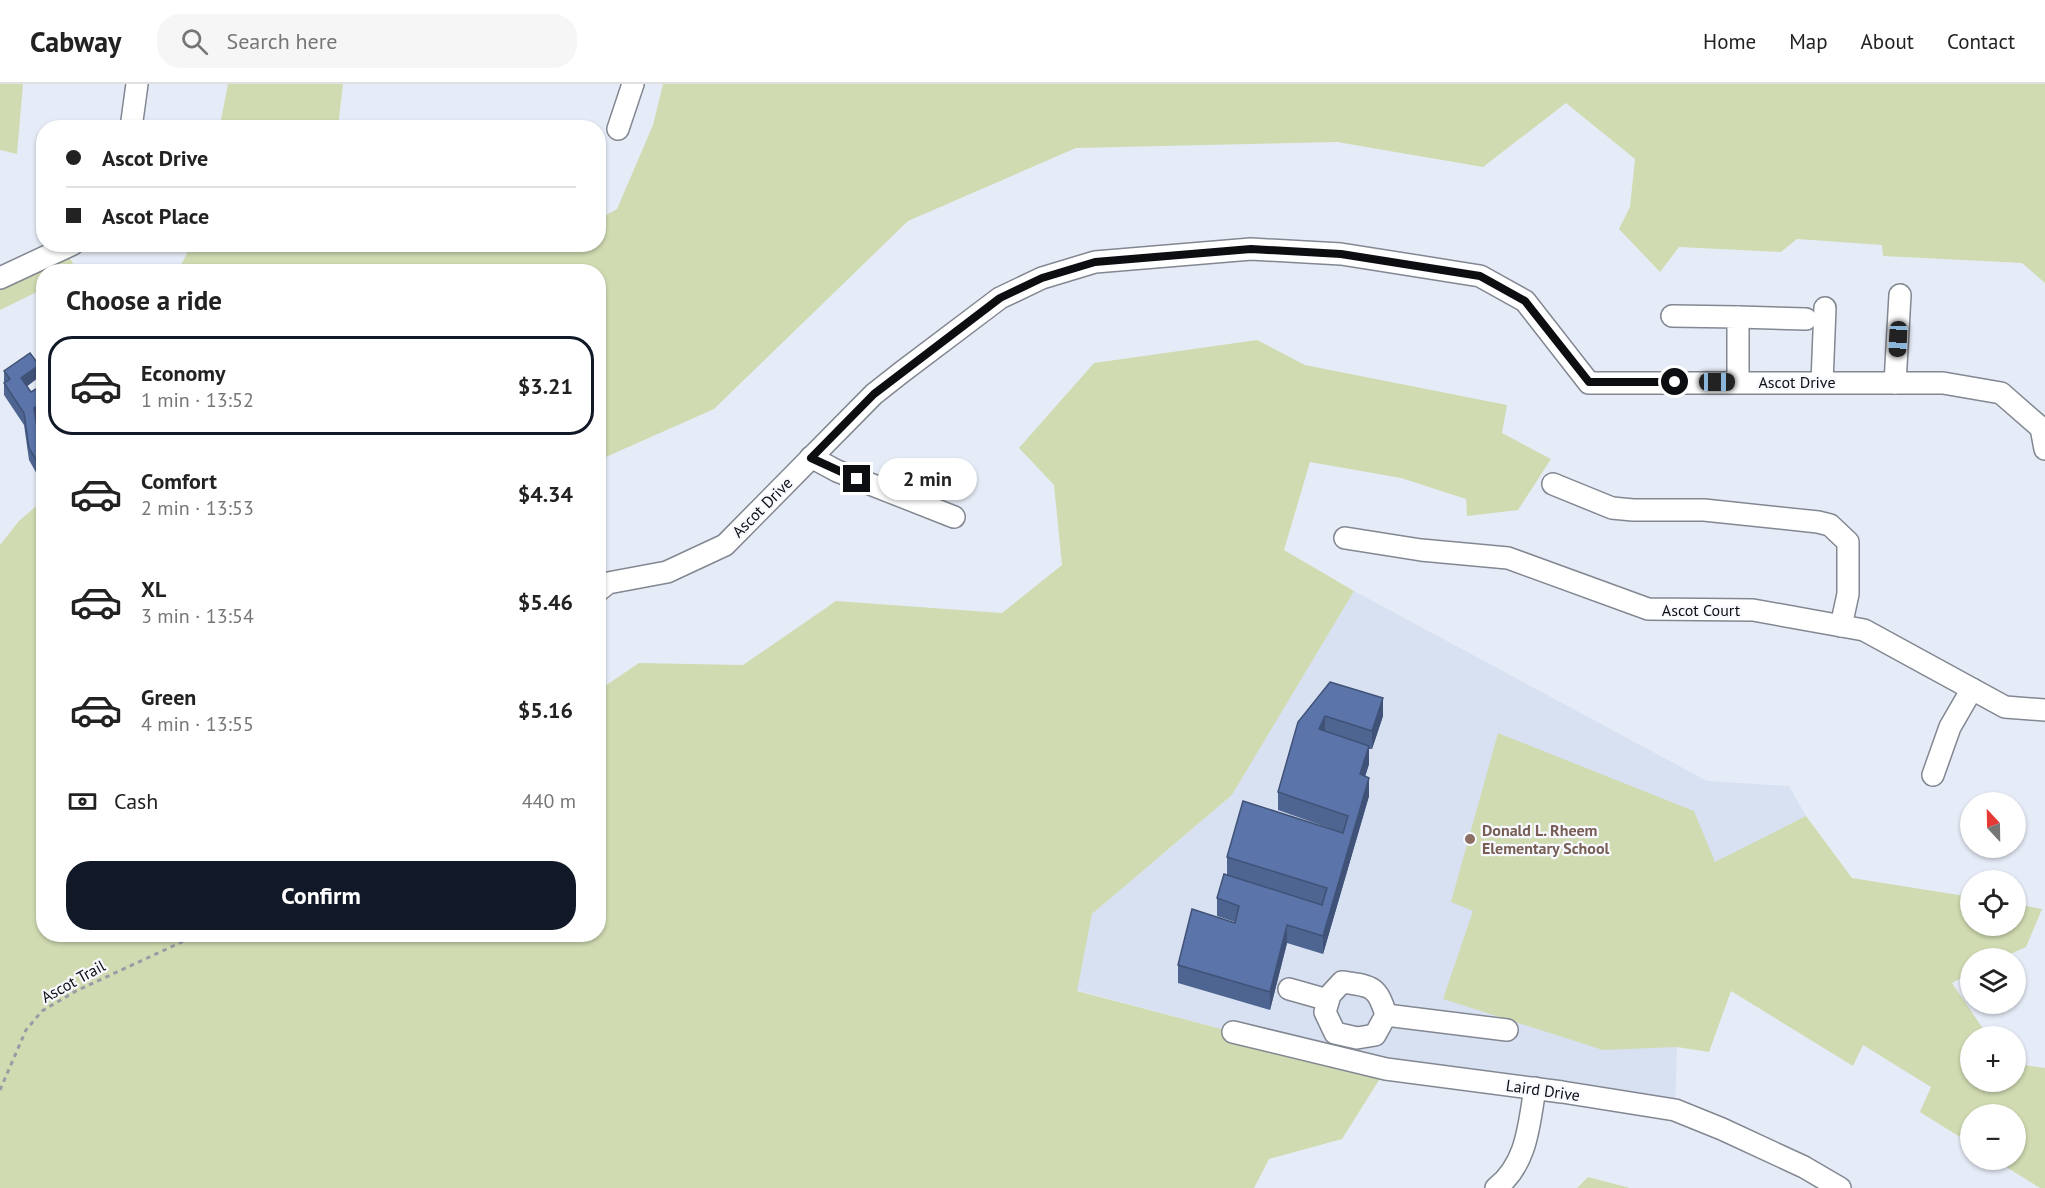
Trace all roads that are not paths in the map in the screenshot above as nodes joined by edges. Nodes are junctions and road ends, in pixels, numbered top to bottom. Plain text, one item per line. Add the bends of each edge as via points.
1 (137, 84) edge
2 (633, 84) edge
3 (132, 120) edge
4 (618, 129) dead end
5 (56, 252) edge
6 (0, 278) edge
7 (1900, 294) dead end
8 (1825, 308) dead end
9 (1672, 316) dead end
10 (1738, 317) junction
11 (1806, 319) dead end
12 (1738, 382) junction
13 (1822, 382) junction
14 (1895, 383) junction
15 (2045, 449) edge
16 (811, 458) junction
17 (1553, 484) dead end
18 (954, 517) dead end
19 (1345, 538) dead end
20 (606, 585) edge
21 (1841, 626) junction
22 (1972, 689) junction
23 (2045, 710) edge
24 (1933, 776) dead end
25 (1289, 989) dead end
26 (1328, 1000) junction
27 (1386, 1015) junction
28 (1508, 1030) dead end
29 (1233, 1032) dead end
30 (1375, 1035) junction
31 (1386, 1068) junction
32 (1535, 1089) junction
33 (1496, 1188) edge
34 (1840, 1188) edge

1 - 3 street
2 - 4 street
5 - 6 street
7 - 14 street
8 - 13 street
9 - 10 street
10 - 11 street
10 - 12 street
12 - 13 street, Ascot Drive
12 - 16 street, Ascot Drive via 1589,382 1525,301 1480,276 1341,254 1251,249 1095,262 1042,278 1000,298 874,394
13 - 14 street, Ascot Drive
14 - 15 street, Ascot Drive via 1943,383 2001,393 2041,428
16 - 18 street
16 - 20 street, Ascot Drive via 725,545 667,572
17 - 21 street via 1611,508 1704,510 1830,525 1848,542 1848,594
19 - 21 street, Ascot Court via 1508,558 1648,609 1753,610
21 - 22 street, Ascot Court via 1864,630
22 - 23 street, Ascot Court via 2004,707
22 - 24 street via 1950,727
25 - 26 street
26 - 27 street via 1342,982 1368,985 1381,998
26 - 30 street via 1325,1012 1335,1033 1357,1038
27 - 28 street
27 - 30 street
29 - 31 street, Laird Drive
30 - 31 street
31 - 32 street, Laird Drive
32 - 33 street via 1524,1150 1507,1179
32 - 34 street, Laird Drive via 1675,1110 1804,1167

